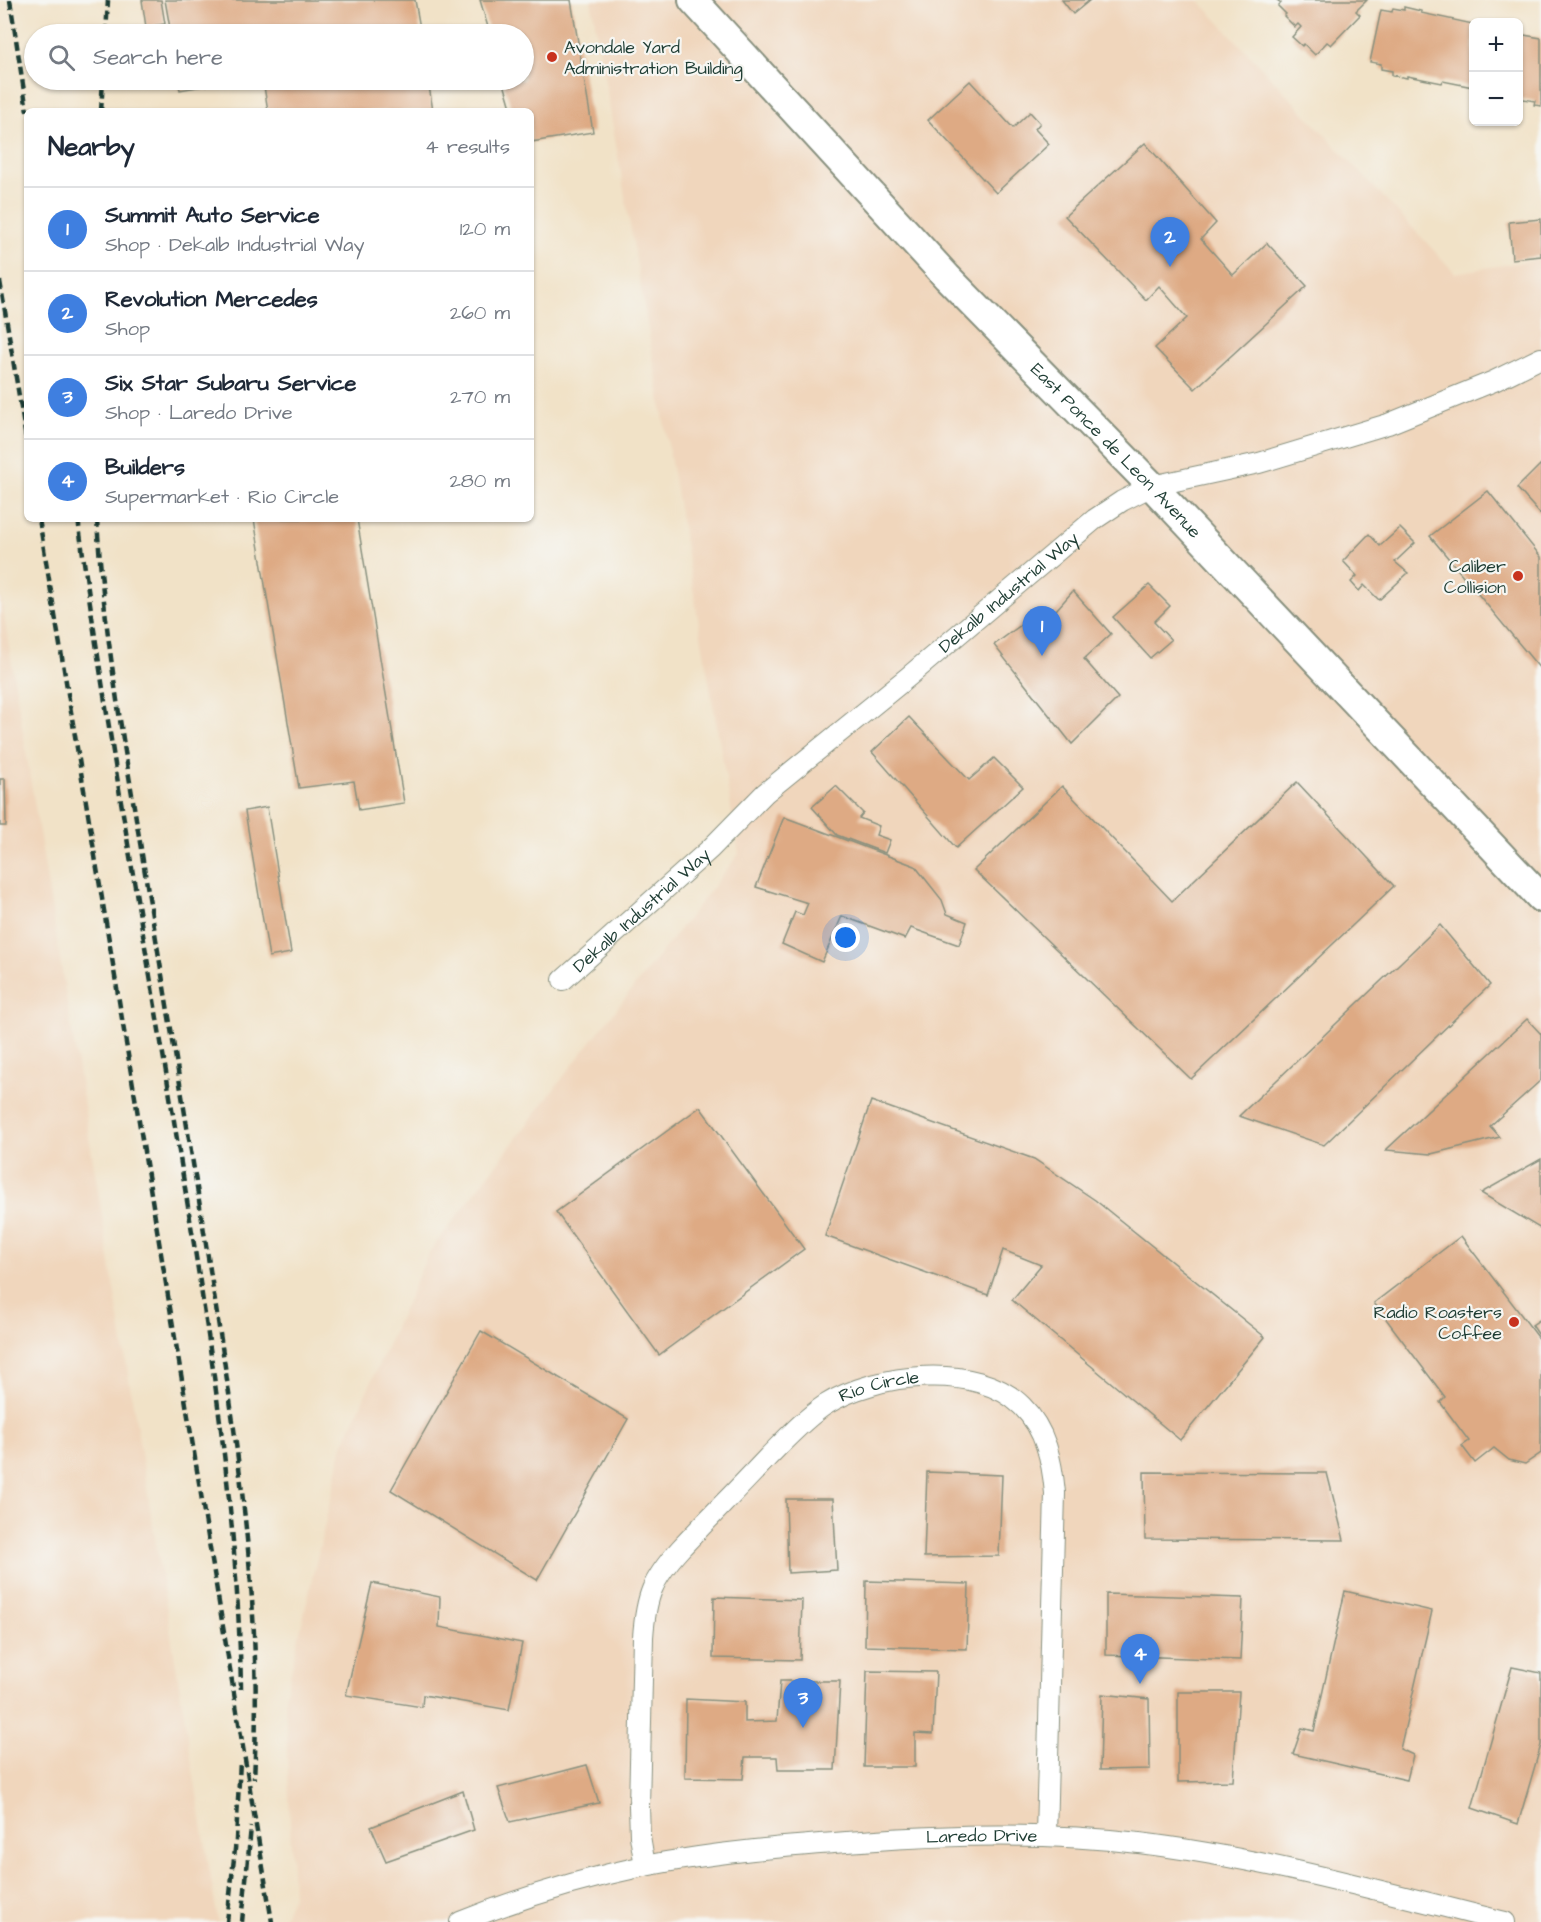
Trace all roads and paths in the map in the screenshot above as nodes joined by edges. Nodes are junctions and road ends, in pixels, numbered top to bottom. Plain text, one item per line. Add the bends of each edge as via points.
1 (693, 0) edge
2 (1541, 358) edge
3 (1152, 486) junction
4 (1541, 898) edge
5 (563, 980) dead end
6 (1046, 1835) junction
7 (645, 1866) junction
8 (460, 1922) edge
9 (1505, 1922) edge

1 - 3 main road, East Ponce de Leon Avenue via 948,277
2 - 3 street, Dekalb Industrial Way via 1388,424 1258,463
3 - 4 main road, East Ponce de Leon Avenue
3 - 5 street, Dekalb Industrial Way via 1095,519 765,793 710,849
6 - 7 street, Laredo Drive via 928,1836 821,1844
6 - 7 street, Rio Circle via 1055,1493 1049,1451 1033,1419 1004,1393 968,1380 929,1376 883,1381 843,1395 813,1414 714,1513 656,1580 645,1609 643,1637 639,1806
6 - 9 street, Laredo Drive via 1214,1855 1293,1870
7 - 8 street, Laredo Drive via 547,1891

